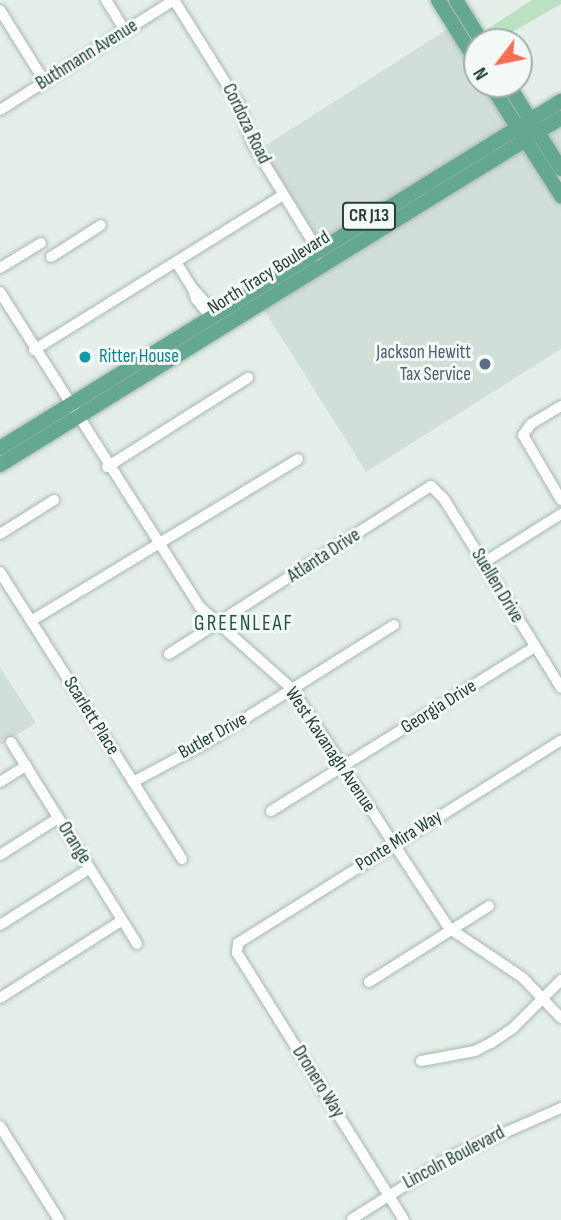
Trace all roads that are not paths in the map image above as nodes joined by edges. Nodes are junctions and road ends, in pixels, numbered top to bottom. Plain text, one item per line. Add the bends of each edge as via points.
1 (106, 0) edge
2 (174, 0) edge
3 (438, 0) edge
4 (456, 0) edge
5 (0, 10) edge
6 (473, 28) edge
7 (125, 31) junction
8 (463, 40) edge
9 (45, 82) junction
10 (502, 98) edge
11 (514, 98) edge
12 (561, 101) edge
13 (0, 110) edge
14 (561, 118) edge
15 (528, 130) junction
16 (561, 169) edge
17 (283, 195) junction
18 (561, 197) edge
19 (101, 225) dead end
20 (41, 243) dead end
21 (317, 249) junction
22 (51, 257) dead end
23 (176, 261) junction
24 (0, 268) edge
25 (276, 291) junction
26 (0, 292) edge
27 (210, 316) junction
28 (34, 350) junction
29 (149, 370) junction
30 (248, 378) dead end
31 (556, 409) edge
32 (72, 411) junction
33 (0, 448) edge
34 (298, 459) dead end
35 (0, 465) edge
36 (107, 467) junction
37 (431, 486) joint
38 (54, 500) dead end
39 (561, 500) edge
40 (561, 514) edge
41 (0, 534) edge
42 (158, 546) junction
43 (483, 563) junction
44 (0, 572) edge
45 (31, 621) junction
46 (216, 624) junction
47 (394, 625) dead end
48 (534, 647) junction
49 (169, 654) dead end
50 (561, 688) edge
51 (292, 690) junction
52 (561, 740) edge
53 (11, 742) dead end
54 (26, 766) junction
55 (344, 767) junction
56 (0, 782) edge
57 (133, 782) junction
58 (271, 811) dead end
59 (58, 818) junction
60 (393, 846) junction
61 (0, 855) edge
62 (182, 859) dead end
63 (89, 869) junction
64 (489, 906) dead end
65 (121, 921) junction
66 (0, 925) edge
67 (449, 928) junction
68 (238, 943) joint
69 (137, 944) dead end
70 (561, 980) edge
71 (369, 982) dead end
72 (0, 998) edge
73 (544, 1000) junction
74 (561, 1018) edge
75 (421, 1061) dead end
76 (561, 1108) edge
77 (0, 1126) edge
78 (389, 1194) junction
79 (352, 1219) edge
80 (59, 1220) edge
81 (404, 1220) edge

1 - 7 street
2 - 7 street, Buthmann Avenue
2 - 17 street, Cordoza Road via 239,104 252,143
3 - 8 main road
4 - 6 main road
5 - 9 street
7 - 9 street, Buthmann Avenue
9 - 13 street, Buthmann Avenue
10 - 15 main road
11 - 15 main road
12 - 15 main road, North Tracy Boulevard / CR J13
14 - 15 main road, North Tracy Boulevard / CR J13
15 - 16 main road
15 - 18 main road
15 - 21 main road, North Tracy Boulevard / CR J13
15 - 25 main road, North Tracy Boulevard / CR J13
17 - 21 street, Cordoza Road
17 - 23 street
19 - 22 street
20 - 24 street
21 - 25 street via 317,256 282,280
21 - 27 main road, North Tracy Boulevard / CR J13
23 - 27 street
23 - 28 street
25 - 29 main road, North Tracy Boulevard / CR J13
26 - 28 street, West Kavanagh Avenue
27 - 29 street via 208,326 163,355
27 - 32 main road, North Tracy Boulevard / CR J13
28 - 32 street, West Kavanagh Avenue
29 - 32 main road, North Tracy Boulevard / CR J13
30 - 36 street
31 - 39 street via 523,435
32 - 33 main road, North Tracy Boulevard / CR J13
32 - 35 main road, North Tracy Boulevard / CR J13
32 - 36 street, West Kavanagh Avenue
34 - 42 street
36 - 42 street, West Kavanagh Avenue
37 - 43 street, Suellen Drive
37 - 46 street, Atlanta Drive
38 - 41 street
40 - 43 street
42 - 45 street
42 - 46 street, West Kavanagh Avenue
43 - 48 street, Suellen Drive
44 - 45 street, Scarlett Place
45 - 57 street, Scarlett Place
46 - 49 street, Atlanta Drive
46 - 51 street, West Kavanagh Avenue
47 - 51 street, Butler Drive
48 - 50 street, Suellen Drive
48 - 55 street, Georgia Drive
51 - 55 street, West Kavanagh Avenue
51 - 57 street, Butler Drive
52 - 60 street, Ponte Mira Way
53 - 54 street, Orange
54 - 56 street
54 - 59 street, Orange
55 - 58 street, Georgia Drive
55 - 60 street, West Kavanagh Avenue
57 - 62 street, Scarlett Place
59 - 61 street
59 - 63 street, Orange
60 - 67 street, West Kavanagh Avenue
60 - 68 street, Ponte Mira Way
63 - 65 street, Orange
63 - 66 street
64 - 67 street
65 - 69 street, Orange
65 - 72 street
67 - 71 street
67 - 73 street, West Kavanagh Avenue via 523,978
68 - 78 street, Dronero Way via 237,953
70 - 73 street
73 - 74 street, West Kavanagh Avenue
73 - 75 street via 483,1047
76 - 78 street, Lincoln Boulevard via 492,1136
77 - 80 street
78 - 79 street, Lincoln Boulevard
78 - 81 street, Dronero Way

